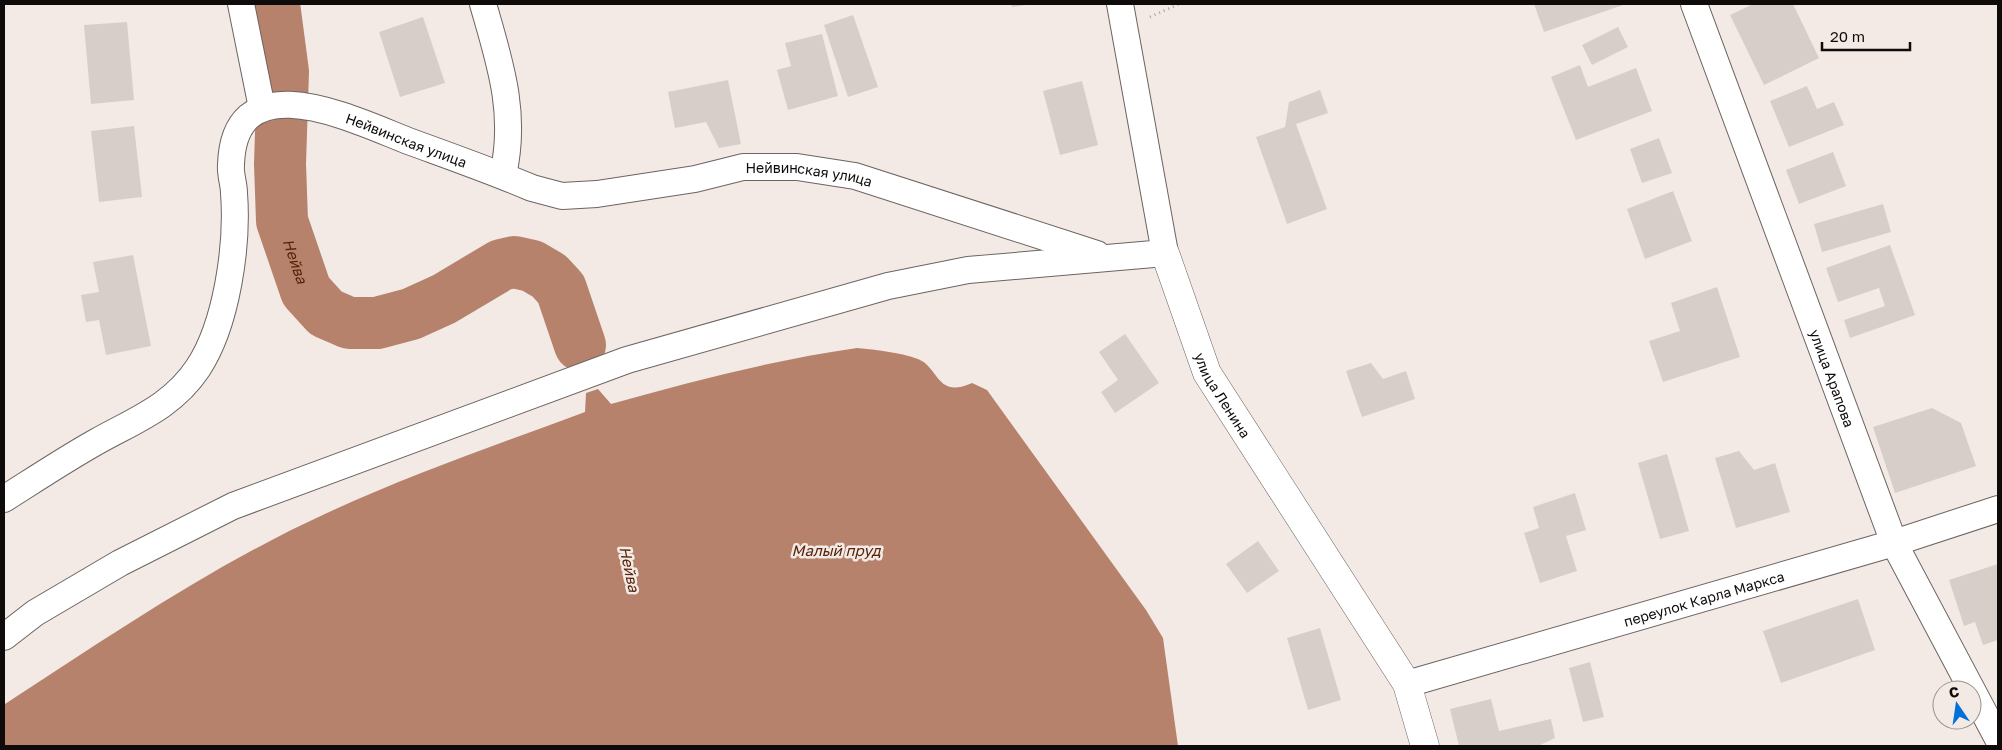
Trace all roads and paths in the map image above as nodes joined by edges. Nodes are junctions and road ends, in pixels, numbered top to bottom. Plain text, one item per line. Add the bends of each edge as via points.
1 (241, 4) edge
2 (483, 4) edge
3 (1120, 4) edge
4 (1694, 4) edge
5 (262, 108) junction
6 (503, 175) junction
7 (1164, 253) junction
8 (1111, 258) junction
9 (4, 499) edge
10 (1998, 509) edge
11 (1894, 542) junction
12 (4, 637) edge
13 (1407, 684) junction
14 (1998, 739) edge
15 (1425, 746) edge

1 - 5 street
2 - 6 street via 505,80 510,128
3 - 7 street, улица Ленина
4 - 11 street, улица Арапова
5 - 6 street, Нейвинская улица via 285,104 309,106 347,116
5 - 9 street via 246,121 234,138 230,166 234,226 226,296 216,335 198,367 179,392 143,419 97,442
6 - 8 street, Нейвинская улица via 532,188 562,196 695,179 742,166 797,167 855,176
7 - 8 street
7 - 13 street, улица Ленина via 1207,372
8 - 12 street via 968,270 888,286 626,360 233,506 120,563 35,613
10 - 11 street, переулок Карла Маркса
11 - 13 street, переулок Карла Маркса
11 - 14 street, улица Арапова
13 - 15 street, улица Ленина

